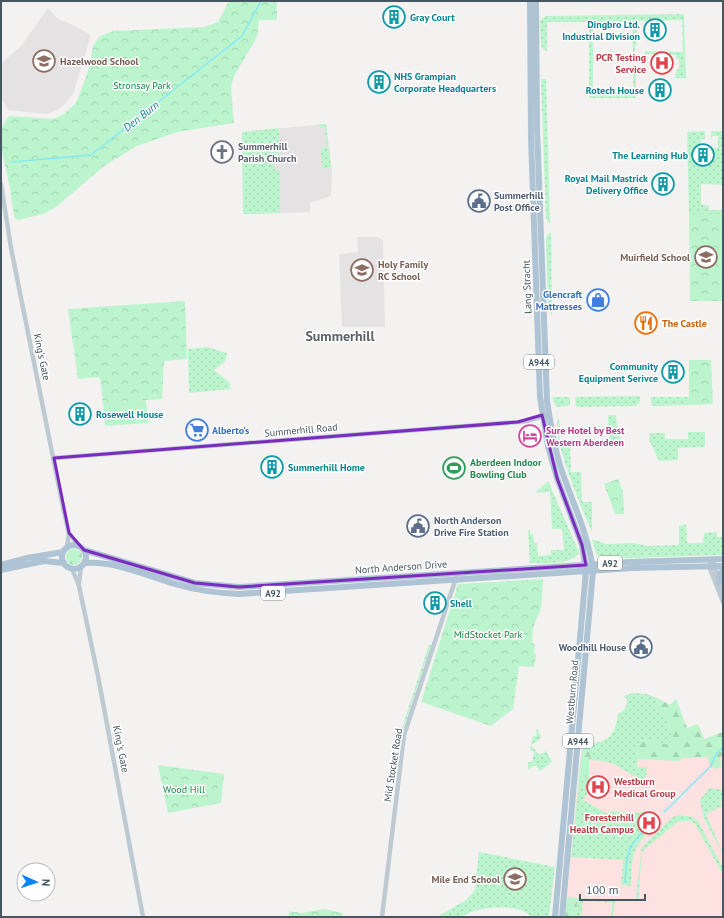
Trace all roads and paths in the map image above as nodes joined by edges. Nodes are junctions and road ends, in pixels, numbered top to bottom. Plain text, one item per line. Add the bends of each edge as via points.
1 (530, 1) edge
2 (536, 1) edge
3 (1, 184) edge
4 (549, 414) junction
5 (542, 415) junction
6 (54, 458) junction
7 (69, 533) junction
8 (79, 546) junction
9 (65, 550) junction
10 (84, 550) junction
11 (712, 559) junction
12 (723, 559) edge
13 (63, 563) junction
14 (1, 565) edge
15 (83, 565) junction
16 (712, 566) junction
17 (723, 566) edge
18 (589, 568) junction
19 (72, 569) junction
20 (1, 570) edge
21 (723, 570) edge
22 (456, 577) junction
23 (719, 582) junction
24 (79, 586) junction
25 (723, 592) edge
26 (723, 602) edge
27 (143, 917) edge
28 (382, 917) edge
29 (555, 917) edge
30 (562, 917) edge

1 - 5 main road, Lang Stracht / A944 via 531,138
2 - 4 main road, Lang Stracht / A944
3 - 6 street, King's Gate via 11,248
4 - 5 street, Summerhill Road
4 - 18 main road, Lang Stracht / A944 via 563,476 586,534
5 - 6 street, Summerhill Road via 518,422
5 - 18 main road, Lang Stracht / A944 via 557,478
6 - 7 street, King's Gate
7 - 8 street, King's Gate
7 - 9 street, King's Gate
8 - 9 main road via 73,545
8 - 10 main road, A92
9 - 13 main road
9 - 14 main road
10 - 15 main road via 86,558
10 - 22 main road, North Anderson Drive / A92 via 195,583 224,586 261,587
11 - 12 main road, North Anderson Drive / A92
11 - 16 street
11 - 18 main road, North Anderson Drive / A92
13 - 19 main road
13 - 20 main road via 44,561
15 - 19 main road, A92
15 - 22 main road, North Anderson Drive / A92 via 114,566 186,587 231,594
15 - 24 street, King's Gate
16 - 17 main road, North Anderson Drive / A92
16 - 18 main road, North Anderson Drive / A92
16 - 23 street
16 - 26 street
18 - 22 main road, North Anderson Drive / A92
18 - 29 main road, Westburn Road / A944
18 - 30 main road, Westburn Road / A944
19 - 24 street, King's Gate
21 - 23 main road
22 - 28 street, Mid Stocket Road via 404,735
23 - 25 street
24 - 27 street, King's Gate via 133,854

